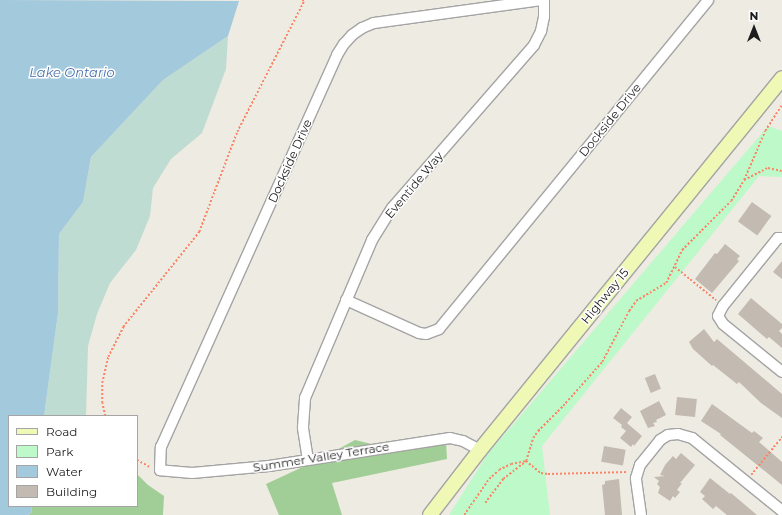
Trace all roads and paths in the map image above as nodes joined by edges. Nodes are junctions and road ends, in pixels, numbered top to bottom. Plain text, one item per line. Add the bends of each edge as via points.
1 (301, 0) edge
2 (544, 0) edge
3 (708, 0) edge
4 (782, 78) edge
5 (782, 105) edge
6 (782, 171) edge
7 (744, 180) junction
8 (782, 238) edge
9 (675, 266) junction
10 (346, 300) junction
11 (723, 306) junction
12 (782, 372) edge
13 (105, 415) edge
14 (782, 437) edge
15 (480, 450) junction
16 (138, 460) edge
17 (308, 460) junction
18 (526, 461) junction
19 (160, 470) junction
20 (638, 472) junction
21 (746, 481) junction
22 (485, 503) dead end
23 (782, 511) edge
24 (430, 515) edge
25 (464, 515) edge
26 (641, 515) edge

1 - 13 path via 304,1 237,132 199,232 123,327 108,357 102,383
2 - 10 street, Eventide Way via 542,24 534,45 392,208 372,240
2 - 19 street, Dockside Drive via 374,23 362,28 344,44 161,447
3 - 10 street, Dockside Drive via 439,329 419,333
4 - 15 main road, Highway 15
5 - 7 path via 764,131
6 - 7 path via 768,168
7 - 9 path via 731,200 682,250
8 - 11 street via 778,238
9 - 11 path
9 - 18 path via 666,283 636,300 602,362 536,435
10 - 17 street, Eventide Way via 305,398 303,426
11 - 12 street via 718,316 723,324
14 - 21 path
15 - 17 street, Summer Valley Terrace via 463,441 450,438
15 - 24 main road, Highway 15
16 - 19 path
17 - 19 street, Summer Valley Terrace via 192,473
18 - 20 path via 541,473 548,474
18 - 22 path via 503,479
18 - 25 path via 499,470
20 - 21 street via 640,465 660,440 668,435 678,434 692,438
20 - 26 street via 636,478
21 - 23 street

